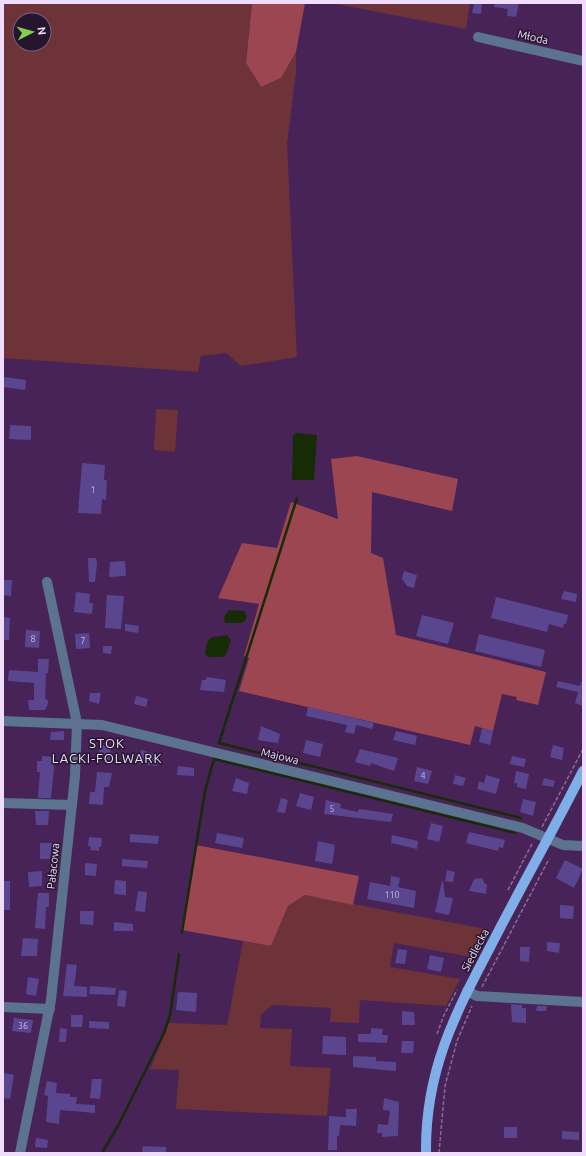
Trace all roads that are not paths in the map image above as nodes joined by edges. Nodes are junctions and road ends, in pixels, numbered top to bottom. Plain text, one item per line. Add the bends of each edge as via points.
1 (478, 37) dead end
2 (583, 61) edge
3 (46, 582) dead end
4 (3, 721) edge
5 (77, 723) junction
6 (583, 771) edge
7 (3, 803) edge
8 (72, 804) junction
9 (547, 837) junction
10 (583, 846) edge
11 (467, 991) junction
12 (583, 1002) edge
13 (3, 1007) edge
14 (50, 1009) junction
15 (20, 1153) edge
16 (426, 1153) edge

1 - 2 street, Młoda
3 - 5 street, Pałacowa
4 - 5 street, Majowa
5 - 8 street, Pałacowa
5 - 9 street, Majowa via 109,726 522,828
6 - 9 main road, Siedlecka
7 - 8 street
8 - 14 street, Pałacowa
9 - 10 street, Majowa via 564,845
9 - 11 main road, Siedlecka
11 - 12 street via 477,996
11 - 16 main road, Siedlecka via 451,1026 434,1075 428,1112
13 - 14 street
14 - 15 street, Pałacowa

